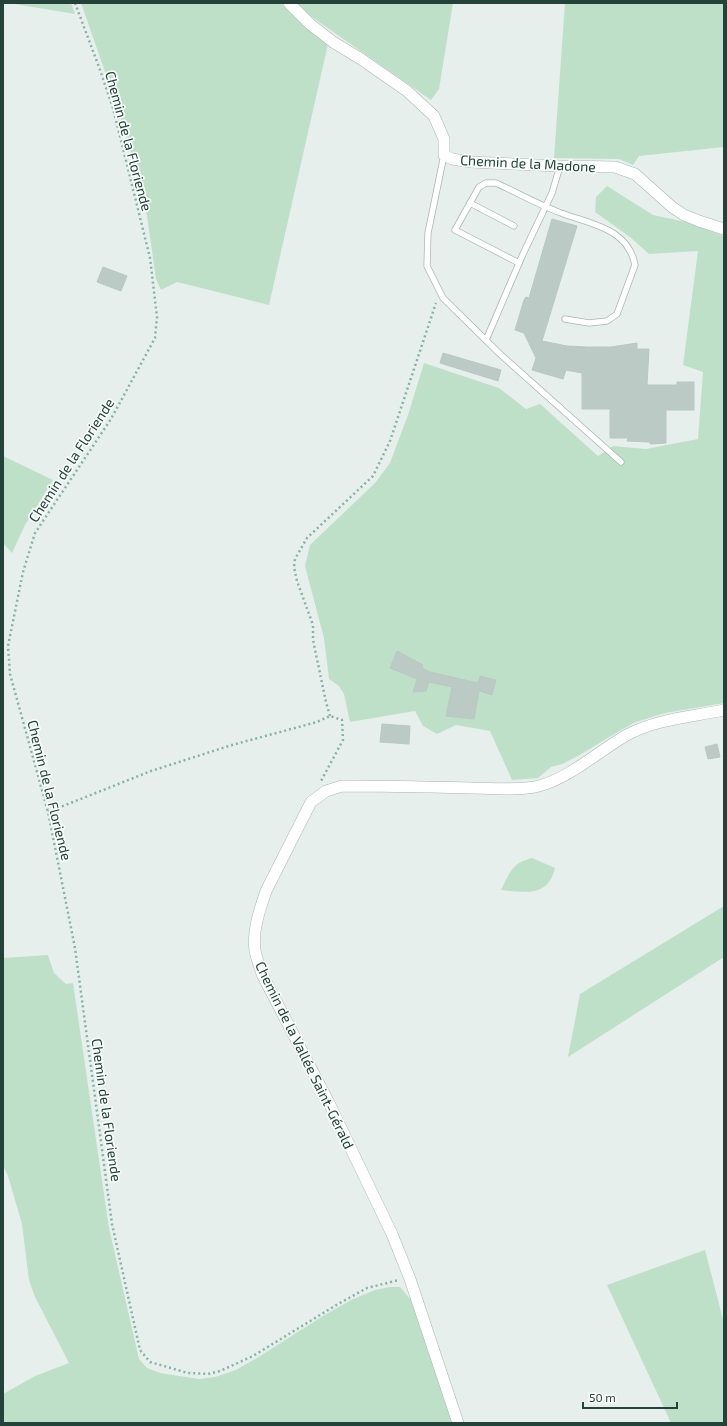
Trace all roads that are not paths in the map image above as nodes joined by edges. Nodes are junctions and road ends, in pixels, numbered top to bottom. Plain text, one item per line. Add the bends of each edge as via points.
1 (289, 3) edge
2 (444, 155) junction
3 (560, 166) junction
4 (470, 203) junction
5 (546, 206) junction
6 (514, 226) dead end
7 (724, 229) edge
8 (519, 263) junction
9 (565, 319) dead end
10 (486, 340) junction
11 (621, 462) dead end
12 (724, 710) edge
13 (458, 1423) edge

1 - 2 street, Chemin de la Madone via 333,42 407,90 434,116 444,139
2 - 3 street, Chemin de la Madone via 470,162
2 - 10 lane via 428,233 427,266 443,298
3 - 5 lane
3 - 7 street, Chemin de la Madone via 615,166 626,170 642,179 684,215
4 - 5 lane via 478,187 486,182 496,183
4 - 6 lane
4 - 8 lane via 455,230
5 - 8 lane
5 - 9 lane via 612,231 624,242 634,258 635,265 617,314 607,321 589,323
8 - 10 lane
10 - 11 lane
12 - 13 street, Chemin de la Vallée Saint-Gérald via 647,727 626,736 560,778 539,786 342,786 326,791 311,802 266,891 255,935 255,950 262,974 333,1110 392,1234 410,1279

